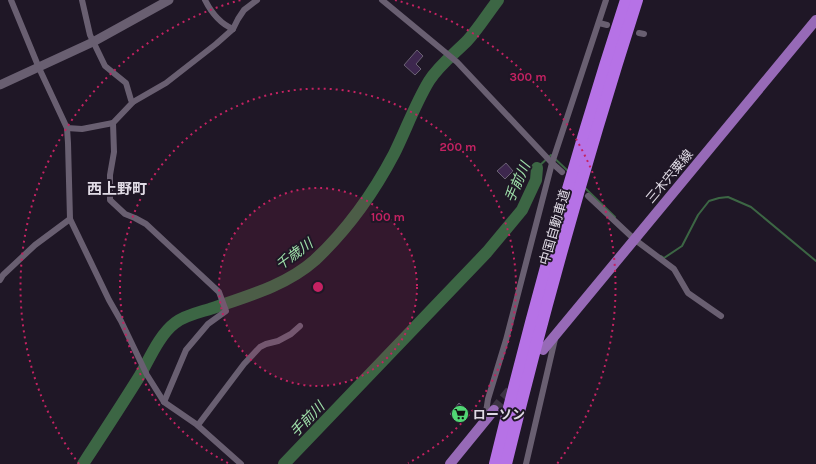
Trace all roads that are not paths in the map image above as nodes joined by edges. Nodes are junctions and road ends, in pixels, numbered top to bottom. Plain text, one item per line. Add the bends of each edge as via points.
1 (11, 0) edge
2 (82, 0) edge
3 (169, 0) edge
4 (205, 0) edge
5 (257, 0) edge
6 (382, 0) edge
7 (606, 0) edge
8 (626, 0) edge
9 (637, 0) edge
10 (816, 20) edge
11 (599, 23) junction
12 (607, 25) dead end
13 (234, 29) junction
14 (93, 42) junction
15 (39, 68) junction
16 (0, 85) edge
17 (133, 102) junction
18 (113, 123) junction
19 (67, 128) junction
20 (552, 163) junction
21 (562, 172) dead end
22 (588, 196) dead end
23 (70, 219) junction
24 (634, 238) junction
25 (0, 280) edge
26 (721, 316) dead end
27 (300, 326) dead end
28 (556, 334) junction
29 (543, 350) dead end
30 (164, 402) junction
31 (494, 410) tunnel mouth
32 (485, 420) junction
33 (198, 425) junction
34 (241, 464) edge
35 (450, 464) edge
36 (495, 464) edge
37 (506, 464) edge
38 (526, 464) edge

1 - 15 street
2 - 14 street
3 - 14 street
4 - 13 street via 211,12
5 - 13 street via 244,10
6 - 20 street via 455,60
7 - 11 street
8 - 36 highway, 中国自動車道 via 562,208
9 - 37 highway, 中国自動車道 via 574,205
10 - 24 main road, 三木宍粟線
11 - 12 street
11 - 20 street
13 - 17 street via 166,83
14 - 15 street
14 - 17 street via 105,66 126,83
15 - 16 street
15 - 19 street
17 - 18 street
18 - 19 street via 82,129
18 - 30 street via 114,152 110,175 110,200 125,214 146,224 219,292 226,311 208,324 186,350
19 - 23 street
20 - 21 street
20 - 32 street via 488,399
22 - 24 street
23 - 25 street via 35,246
23 - 30 street via 146,372
24 - 26 street via 674,269 688,293
24 - 28 main road, 三木宍粟線
27 - 33 street via 285,338 260,347
28 - 29 main road, 三木宍粟線
28 - 38 street
30 - 33 street
31 - 32 main road
32 - 35 main road
33 - 34 street

